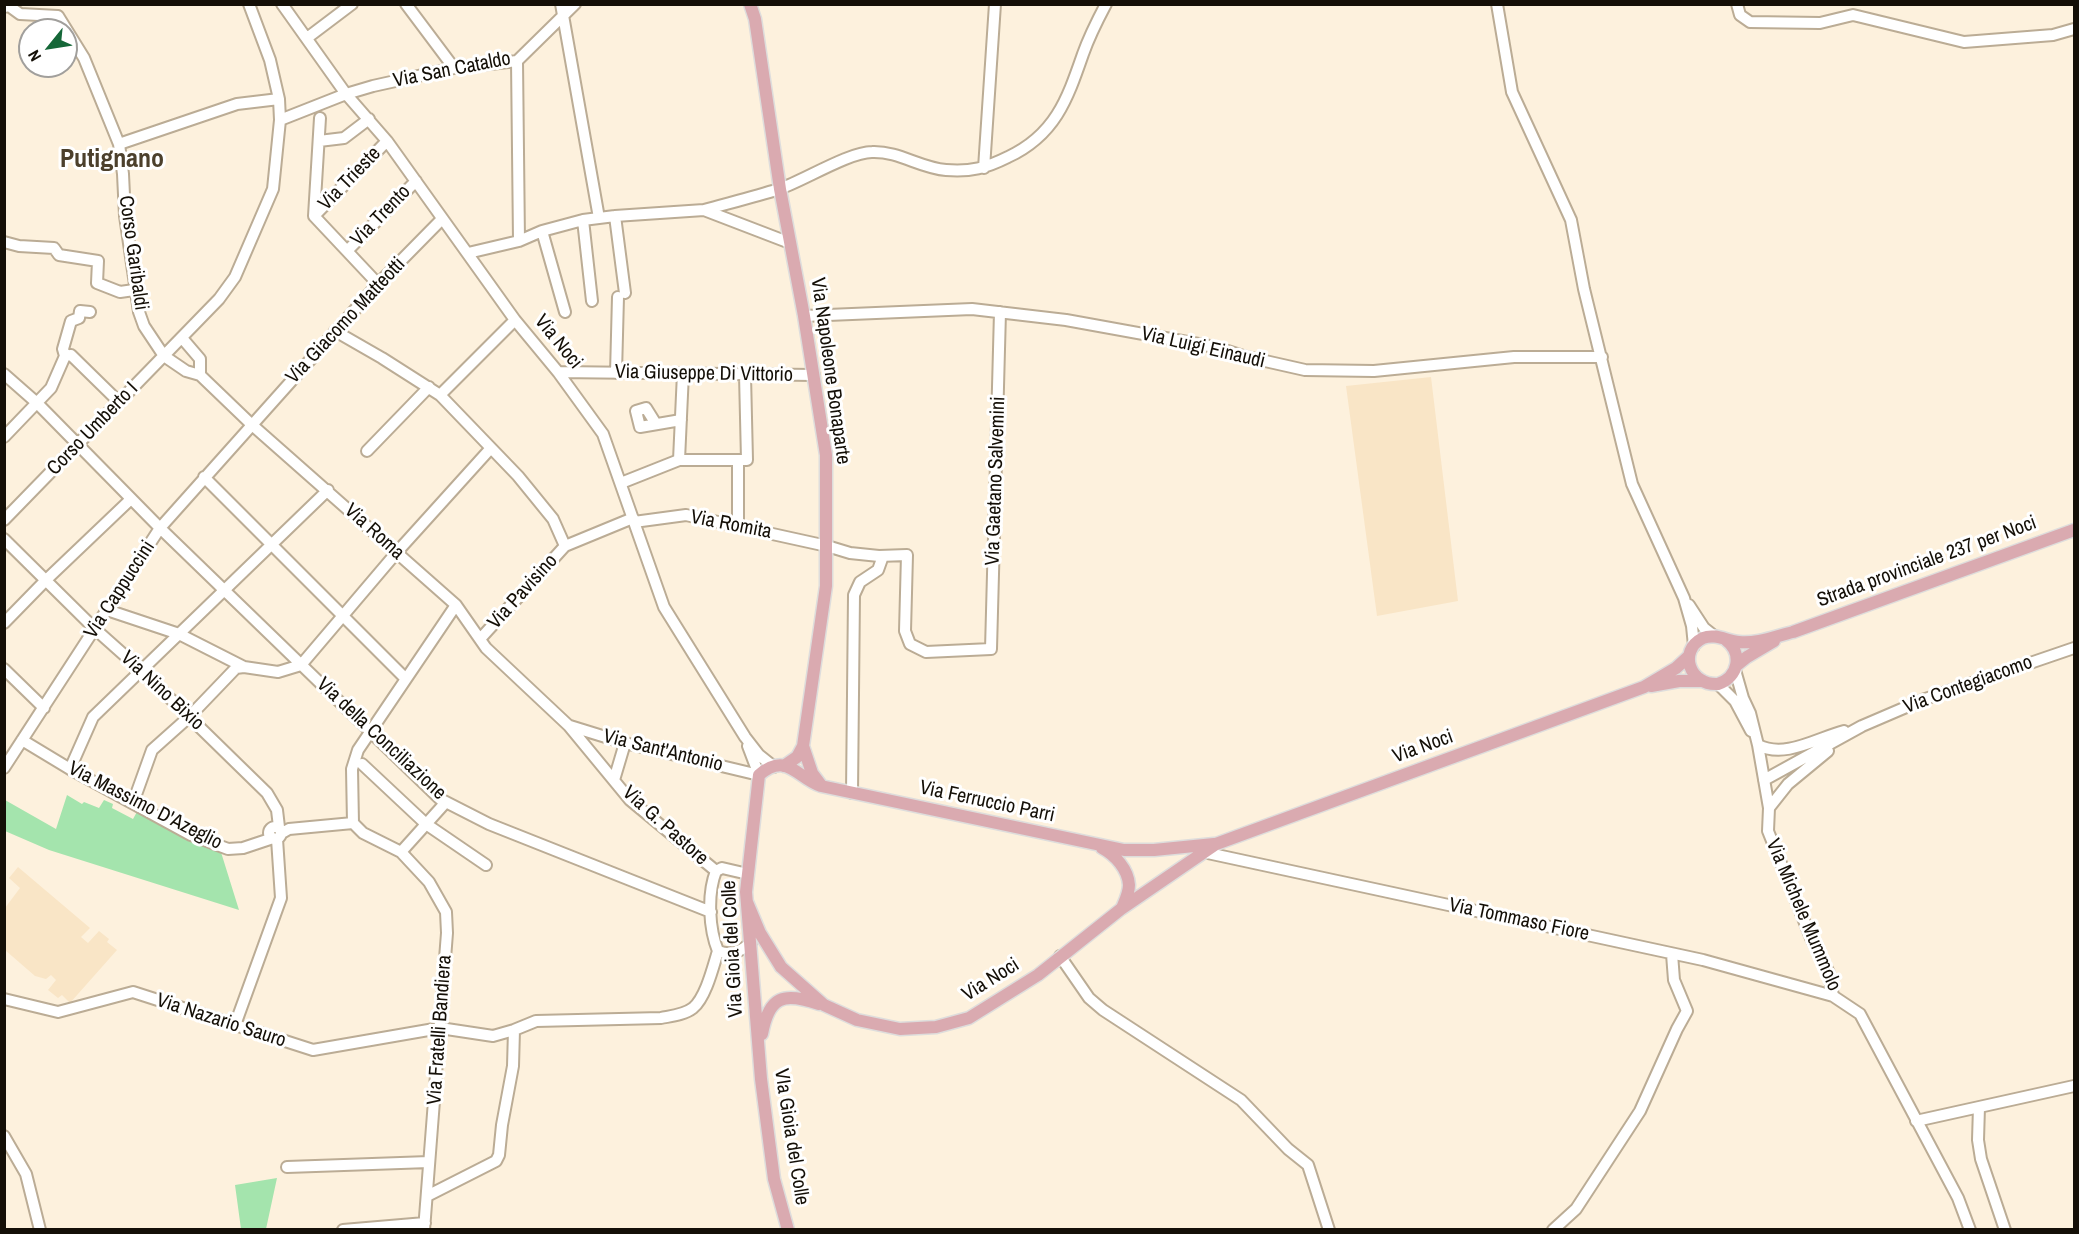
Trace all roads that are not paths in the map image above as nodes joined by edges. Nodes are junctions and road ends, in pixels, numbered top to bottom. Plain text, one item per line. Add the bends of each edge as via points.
1 (249, 4) edge
2 (352, 4) edge
3 (406, 4) edge
4 (574, 4) edge
5 (750, 4) edge
6 (995, 4) edge
7 (1106, 4) edge
8 (1497, 4) edge
9 (1737, 4) edge
10 (283, 5) edge
11 (4, 7) edge
12 (33, 10) edge
13 (562, 10) edge
14 (2074, 29) edge
15 (307, 38) junction
16 (517, 60) junction
17 (454, 68) junction
18 (346, 94) junction
19 (279, 99) junction
20 (320, 118) dead end
21 (369, 118) junction
22 (280, 120) junction
23 (319, 141) junction
24 (387, 141) junction
25 (119, 144) junction
26 (984, 168) junction
27 (416, 182) junction
28 (780, 189) junction
29 (704, 210) junction
30 (314, 216) junction
31 (615, 216) junction
32 (599, 218) junction
33 (442, 219) junction
34 (583, 220) junction
35 (542, 231) junction
36 (519, 241) junction
37 (4, 242) edge
38 (790, 243) junction
39 (347, 251) junction
40 (468, 253) junction
41 (378, 284) junction
42 (134, 290) junction
43 (592, 301) dead end
44 (90, 312) dead end
45 (565, 312) dead end
46 (1000, 312) junction
47 (804, 316) junction
48 (515, 320) junction
49 (335, 331) junction
50 (182, 338) junction
51 (65, 356) junction
52 (164, 356) junction
53 (1602, 357) junction
54 (558, 372) junction
55 (616, 373) junction
56 (682, 373) junction
57 (200, 375) junction
58 (745, 375) junction
59 (813, 375) junction
60 (6, 379) edge
61 (429, 387) junction
62 (440, 395) junction
63 (119, 402) junction
64 (37, 403) junction
65 (681, 420) junction
66 (251, 424) junction
67 (656, 424) dead end
68 (4, 437) edge
69 (78, 444) junction
70 (490, 448) junction
71 (367, 451) dead end
72 (679, 460) junction
73 (742, 460) junction
74 (204, 477) junction
75 (621, 483) junction
76 (328, 490) junction
77 (131, 499) junction
78 (4, 520) edge
79 (633, 520) junction
80 (738, 526) junction
81 (160, 528) junction
82 (2074, 530) edge
83 (4, 539) edge
84 (271, 545) junction
85 (565, 546) junction
86 (827, 546) junction
87 (397, 552) junction
88 (883, 556) junction
89 (46, 580) junction
90 (225, 591) junction
91 (1684, 597) junction
92 (456, 605) junction
93 (107, 610) junction
94 (342, 616) junction
95 (4, 623) edge
96 (95, 629) junction
97 (1793, 632) junction
98 (179, 634) junction
99 (1720, 638) junction
100 (480, 639) junction
101 (2074, 648) edge
102 (991, 649) joint
103 (1692, 651) junction
104 (301, 665) junction
105 (244, 667) junction
106 (1736, 667) junction
107 (4, 669) edge
108 (141, 670) junction
109 (406, 679) junction
110 (1701, 681) junction
111 (1718, 684) junction
112 (1644, 687) junction
113 (44, 708) junction
114 (189, 717) junction
115 (569, 726) junction
116 (1862, 726) junction
117 (371, 732) junction
118 (745, 737) junction
119 (22, 740) junction
120 (625, 743) junction
121 (1758, 745) junction
122 (803, 746) junction
123 (362, 764) dead end
124 (779, 766) junction
125 (4, 768) edge
126 (70, 769) junction
127 (759, 775) junction
128 (614, 780) junction
129 (1764, 780) junction
130 (821, 786) junction
131 (852, 793) junction
132 (446, 802) junction
133 (133, 803) junction
134 (1769, 808) junction
135 (353, 823) junction
136 (426, 824) junction
137 (278, 834) junction
138 (1216, 844) junction
139 (1097, 845) junction
140 (401, 852) junction
141 (1203, 852) junction
142 (486, 865) dead end
143 (716, 871) junction
144 (748, 874) junction
145 (747, 902) junction
146 (1121, 909) junction
147 (711, 912) junction
148 (751, 943) junction
149 (718, 951) junction
150 (1672, 954) junction
151 (1060, 956) junction
152 (1833, 996) junction
153 (4, 999) edge
154 (824, 1005) junction
155 (235, 1025) junction
156 (440, 1028) junction
157 (514, 1030) junction
158 (759, 1050) junction
159 (2074, 1086) edge
160 (1978, 1107) junction
161 (1916, 1121) junction
162 (4, 1136) edge
163 (429, 1162) junction
164 (287, 1167) dead end
165 (426, 1197) junction
166 (424, 1226) edge
167 (40, 1230) edge
168 (343, 1230) edge
169 (788, 1230) edge
170 (1329, 1230) edge
171 (1553, 1230) edge
172 (1970, 1230) edge
173 (2005, 1230) edge

1 - 19 street, Corso Umberto I via 270,58
2 - 15 street
3 - 17 street
4 - 13 street, Via San Cataldo
5 - 28 main road, Via Napoleone Bonaparte
6 - 26 street
7 - 26 street via 1063,107 1024,150
8 - 53 street via 1512,92 1570,220
9 - 14 street via 1740,15 1750,22 1820,24 1853,15 1964,42 2054,35
10 - 15 street, Via Noci
11 - 12 street via 20,14
12 - 25 street, Corso Garibaldi via 58,16 84,58
13 - 16 street, Via San Cataldo
13 - 32 street
15 - 18 street, Via Noci
16 - 17 street, Via San Cataldo
16 - 36 street
17 - 18 street, Via San Cataldo
18 - 21 street, Via Noci
18 - 22 street, Via San Cataldo
19 - 22 street, Corso Umberto I
19 - 25 street via 237,104
20 - 23 street
21 - 23 street via 344,138
21 - 24 street, Via Noci
22 - 50 street, Corso Umberto I via 273,189 264,213 235,277
23 - 30 street
24 - 27 street, Via Noci
24 - 30 street, Via Trieste
25 - 42 street, Corso Garibaldi
26 - 28 street via 944,170 887,153 869,152
27 - 33 street, Via Noci
27 - 39 street, Via Trento
28 - 29 street
28 - 38 main road, Via Napoleone Bonaparte
29 - 31 street
29 - 38 street
30 - 39 street
31 - 32 street
31 - 55 street via 621,295
32 - 34 street
33 - 40 street, Via Noci
33 - 41 street, Via Giacomo Matteotti
34 - 35 street
34 - 43 street
35 - 36 street
35 - 45 street
36 - 40 street
37 - 42 street via 54,248 59,255 98,261 97,284 120,292
38 - 47 main road, Via Napoleone Bonaparte
39 - 41 street
40 - 48 street, Via Noci
41 - 49 street, Via Giacomo Matteotti
42 - 52 street, Corso Garibaldi via 144,326
44 - 51 street via 80,311 79,318 71,321 63,349
46 - 47 street, Via Luigi Einaudi via 972,309
46 - 53 street, Via Luigi Einaudi via 1215,347 1305,370 1374,371 1514,357
46 - 102 street, Via Gaetano Salvemini
47 - 59 main road, Via Napoleone Bonaparte
48 - 54 street, Via Noci
48 - 62 street
49 - 61 street
49 - 66 street, Via Giacomo Matteotti
50 - 52 street, Corso Umberto I
50 - 57 street via 200,359
51 - 63 street via 71,355
51 - 64 street via 51,388
52 - 57 street, Via Roma
52 - 63 street, Corso Umberto I
53 - 91 street via 1632,484
54 - 55 street, Via Giuseppe Di Vittorio
54 - 75 street, Via Noci via 603,434
55 - 56 street, Via Giuseppe Di Vittorio
56 - 58 street, Via Giuseppe Di Vittorio
56 - 65 street
57 - 66 street, Via Roma
58 - 59 street, Via Giuseppe Di Vittorio
58 - 73 street
59 - 86 main road, Via Napoleone Bonaparte via 826,455
60 - 64 street, Via della Conciliazione
61 - 62 street
61 - 71 street
62 - 70 street
63 - 69 street, Corso Umberto I
64 - 68 street
64 - 69 street, Via della Conciliazione
65 - 67 street
65 - 72 street
66 - 74 street, Via Cappuccini
66 - 76 street, Via Roma
69 - 77 street, Via della Conciliazione
69 - 78 street, Corso Umberto I
70 - 85 street via 554,519
70 - 87 street
72 - 73 street
72 - 75 street
73 - 80 street
74 - 81 street, Via Cappuccini
74 - 84 street
75 - 79 street, Via Noci
76 - 84 street
76 - 87 street, Via Roma
77 - 81 street, Via della Conciliazione
77 - 89 street
79 - 80 street, Via Romita via 686,515
79 - 85 street, Via Pavisino
79 - 118 street, Via Noci via 664,607
80 - 86 street, Via Romita
81 - 90 street, Via della Conciliazione
81 - 93 street, Via Cappuccini
82 - 97 main road, Strada provinciale 237 per Noci
83 - 89 street, Via Nino Bixio
84 - 90 street
84 - 94 street
85 - 100 street, Via Pavisino
86 - 88 street, Via Romita
86 - 122 main road, Via Napoleone Bonaparte via 826,586
87 - 92 street, Via Roma
87 - 94 street
88 - 102 street, Via Romita via 907,555 905,632 910,644 926,652
88 - 131 street via 878,570 860,582 854,594
89 - 95 street
89 - 96 street, Via Nino Bixio
90 - 98 street
90 - 104 street, Via della Conciliazione
91 - 99 street via 1704,628
91 - 103 street via 1692,626
92 - 100 street, Via Roma
92 - 109 street
93 - 96 street, Via Cappuccini
93 - 98 street
94 - 104 street
94 - 109 street
96 - 108 street, Via Nino Bixio
96 - 113 street, Via Cappuccini
97 - 99 main road, Strada provinciale 237 per Noci via 1757,641
97 - 106 main road, Strada provinciale 237 per Noci
98 - 105 street
98 - 108 street
99 - 103 main road via 1703,638
99 - 106 main road via 1736,653
100 - 115 street, Via Roma
101 - 116 street, Via Contegiacomo via 1925,699
103 - 110 main road via 1693,673
103 - 112 main road, Via Noci via 1676,668
104 - 105 street via 278,672
104 - 117 street, Via della Conciliazione
105 - 114 street via 236,668
106 - 111 main road via 1728,679
106 - 121 street, Via Michele Mummolo
107 - 113 street
108 - 114 street, Via Nino Bixio
108 - 126 street via 93,717
109 - 117 street
110 - 111 main road
110 - 112 main road, Via Noci
111 - 121 street, Via Michele Mummolo via 1735,701
112 - 138 main road, Via Noci
113 - 119 street, Via Cappuccini
114 - 133 street via 152,750
114 - 137 street, Via Nino Bixio via 267,793 276,810
115 - 120 street, Via Sant'Antonio
115 - 128 street, Via G. Pastore
116 - 121 street, Via Contegiacomo via 1784,750
116 - 129 street, Via Contegiacomo
116 - 134 street, Via Contegiacomo via 1802,771
117 - 132 street, Via della Conciliazione
117 - 135 street via 358,750 352,769
118 - 124 street, Via Noci via 759,755
118 - 127 street, Via Noci
119 - 125 street, Via Cappuccini
119 - 126 street, Via Massimo D'Azeglio
120 - 127 street, Via Sant'Antonio
120 - 128 street
121 - 129 street, Via Michele Mummolo
122 - 124 main road via 797,757
122 - 130 main road, Via Napoleone Bonaparte
123 - 136 street
124 - 127 main road
124 - 130 main road, Via Ferruccio Parri via 791,767 809,782
126 - 133 street, Via Massimo D'Azeglio
127 - 144 main road, Via Gioia del Colle
128 - 143 street, Via G. Pastore via 630,800
129 - 134 street, Via Michele Mummolo
130 - 131 main road, Via Ferruccio Parri
131 - 139 main road, Via Ferruccio Parri
132 - 136 street
132 - 147 street, Via della Conciliazione via 489,824
133 - 137 street, Via Massimo D'Azeglio via 191,835 228,849 243,848
134 - 152 street, Via Michele Mummolo via 1768,831 1829,973
135 - 137 street, Via Massimo D'Azeglio via 289,829
135 - 140 street via 363,833
136 - 140 street
136 - 142 street
137 - 155 street, Via Nino Bixio via 280,898
138 - 139 main road, Via Ferruccio Parri via 1144,850
138 - 141 main road
139 - 146 main road via 1112,854 1125,871 1129,885
140 - 156 street, Via Fratelli Bandiera via 429,882 446,912
141 - 146 main road, Via Noci
141 - 150 street, Via Tommaso Fiore
143 - 144 street via 723,868
143 - 147 street via 712,879
144 - 145 main road, Via Gioia del Colle
145 - 148 main road, Via Gioia del Colle
145 - 154 main road, Via Noci via 781,967
146 - 151 main road, Via Noci
147 - 149 street via 712,938
148 - 149 street via 735,954
148 - 158 main road, Via Gioia del Colle
149 - 157 street, Via Nazario Sauro via 694,1007 681,1014 661,1018 536,1021
150 - 152 street, Via Tommaso Fiore
150 - 171 street via 1674,980 1687,1011 1640,1111 1576,1209
151 - 154 main road, Via Noci via 1038,975 969,1018 936,1027 900,1029 857,1020
151 - 170 street via 1089,998 1103,1010 1241,1100 1308,1165
152 - 161 street, Via Michele Mummolo via 1860,1014
153 - 155 street, Via Nazario Sauro via 58,1012 132,992
154 - 158 main road via 800,997 772,1004
155 - 156 street, Via Nazario Sauro via 313,1050
156 - 157 street, Via Nazario Sauro via 493,1036
156 - 163 street, Via Fratelli Bandiera
157 - 165 street via 513,1066 500,1155 496,1161
158 - 169 main road, VIa Gioia del Colle via 774,1179
159 - 160 street
160 - 161 street
160 - 173 street via 1981,1159
161 - 172 street, Via Michele Mummolo via 1958,1198
162 - 167 street via 26,1174
163 - 164 street
163 - 165 street, Via Fratelli Bandiera
165 - 166 street, Via Fratelli Bandiera
166 - 168 street, Via Fratelli Bandiera

